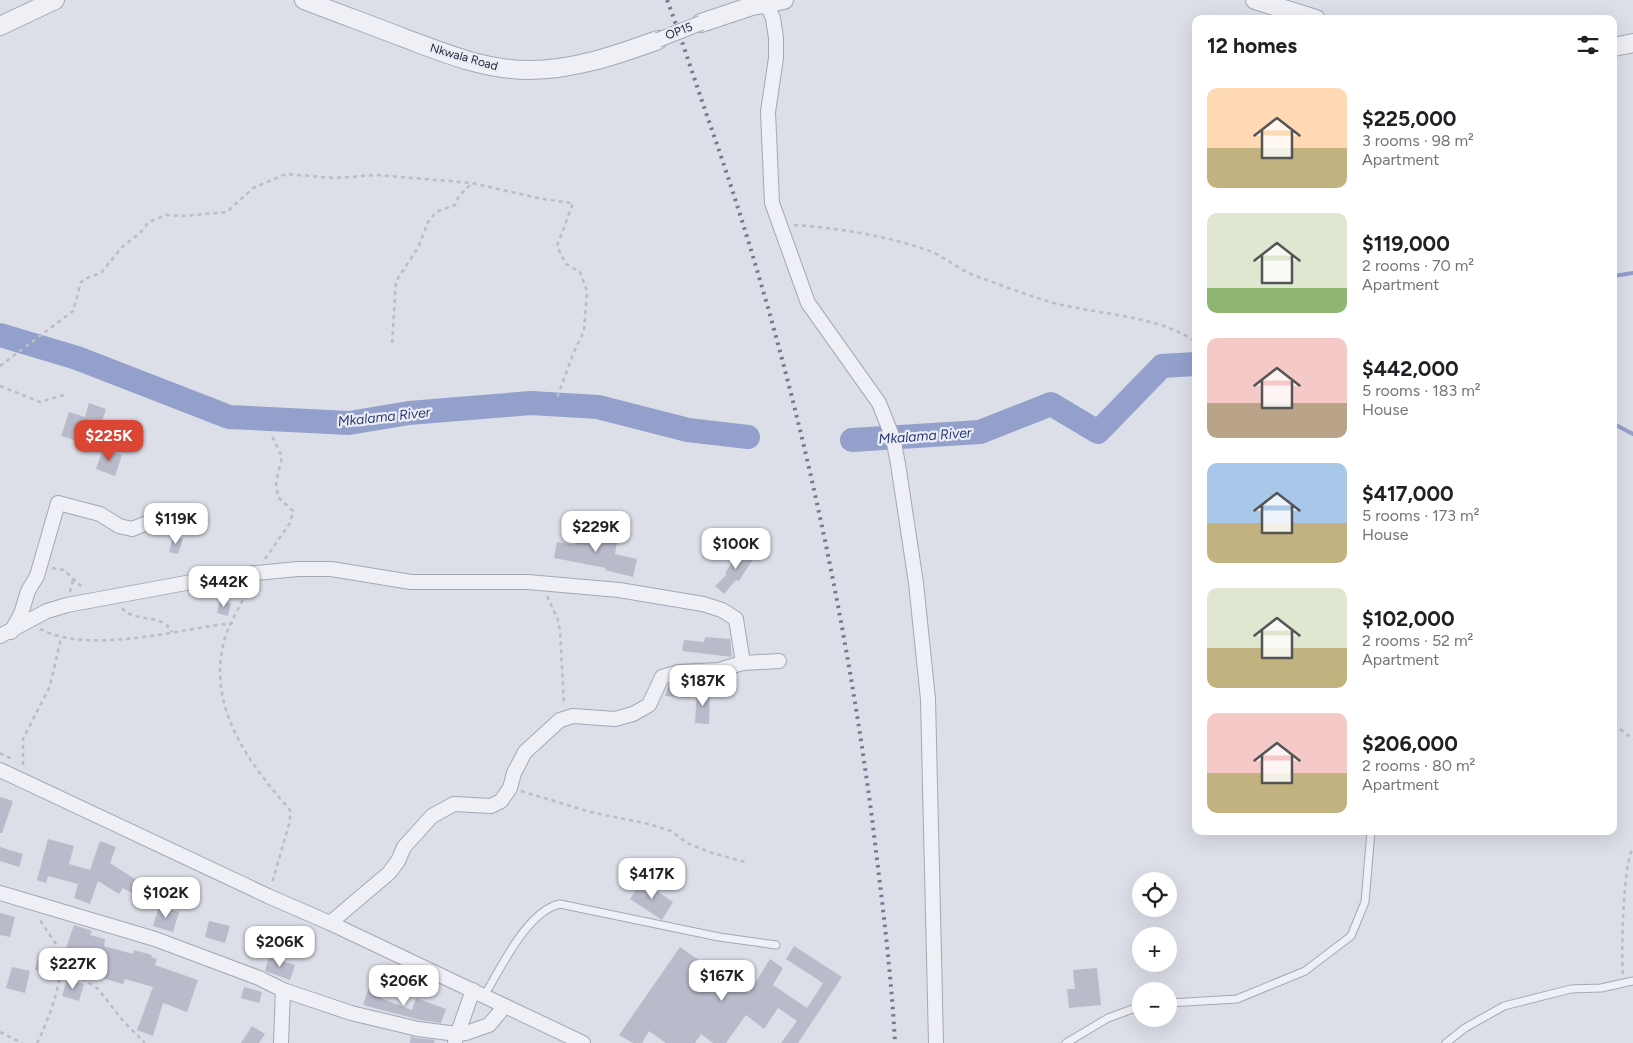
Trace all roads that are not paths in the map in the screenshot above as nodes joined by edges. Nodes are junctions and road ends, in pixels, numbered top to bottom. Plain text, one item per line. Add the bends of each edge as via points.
1 (55, 0) edge
2 (304, 0) edge
3 (1255, 0) edge
4 (772, 1) edge
5 (1303, 15) edge
6 (701, 23) joint
7 (0, 26) edge
8 (658, 40) joint
9 (1633, 43) edge
10 (1617, 46) edge
11 (150, 522) dead end
12 (6, 634) edge
13 (779, 661) dead end
14 (743, 662) junction
15 (0, 770) edge
16 (1371, 835) edge
17 (0, 893) edge
18 (330, 923) junction
19 (776, 945) dead end
20 (1633, 981) edge
21 (284, 990) junction
22 (479, 993) junction
23 (1177, 1003) edge
24 (504, 1006) junction
25 (1132, 1009) edge
26 (455, 1039) edge
27 (281, 1043) edge
28 (583, 1043) edge
29 (936, 1043) edge
30 (1066, 1043) edge
31 (1446, 1043) edge

1 - 7 street
2 - 8 street, Nkwala Road via 452,56 501,68 530,70 569,66
3 - 5 street
4 - 6 street
4 - 29 street via 776,38 768,112 772,203 808,303 879,403 893,438 916,583 928,699
6 - 8 street, OP15, bridge
9 - 10 street
11 - 12 street via 132,529 119,526 100,514 58,503 41,565
12 - 14 street via 58,607 96,599 257,572 331,569 411,582 547,584 619,590 703,604 736,618
13 - 14 street
14 - 18 street via 718,670 679,672 662,677 649,705 633,714 615,719 573,716 560,720 525,752 501,801 491,806 454,804 432,816 404,847 389,873
15 - 18 street
16 - 23 lane via 1365,902 1351,936 1305,971 1237,999
17 - 21 street via 155,939
18 - 22 street
19 - 22 lane via 560,904 541,912
20 - 31 lane via 1601,988 1571,989 1504,1006
21 - 26 street via 351,1013
21 - 27 street
22 - 24 street
22 - 26 street
24 - 26 street via 488,1025
24 - 28 street
25 - 30 lane via 1108,1018

